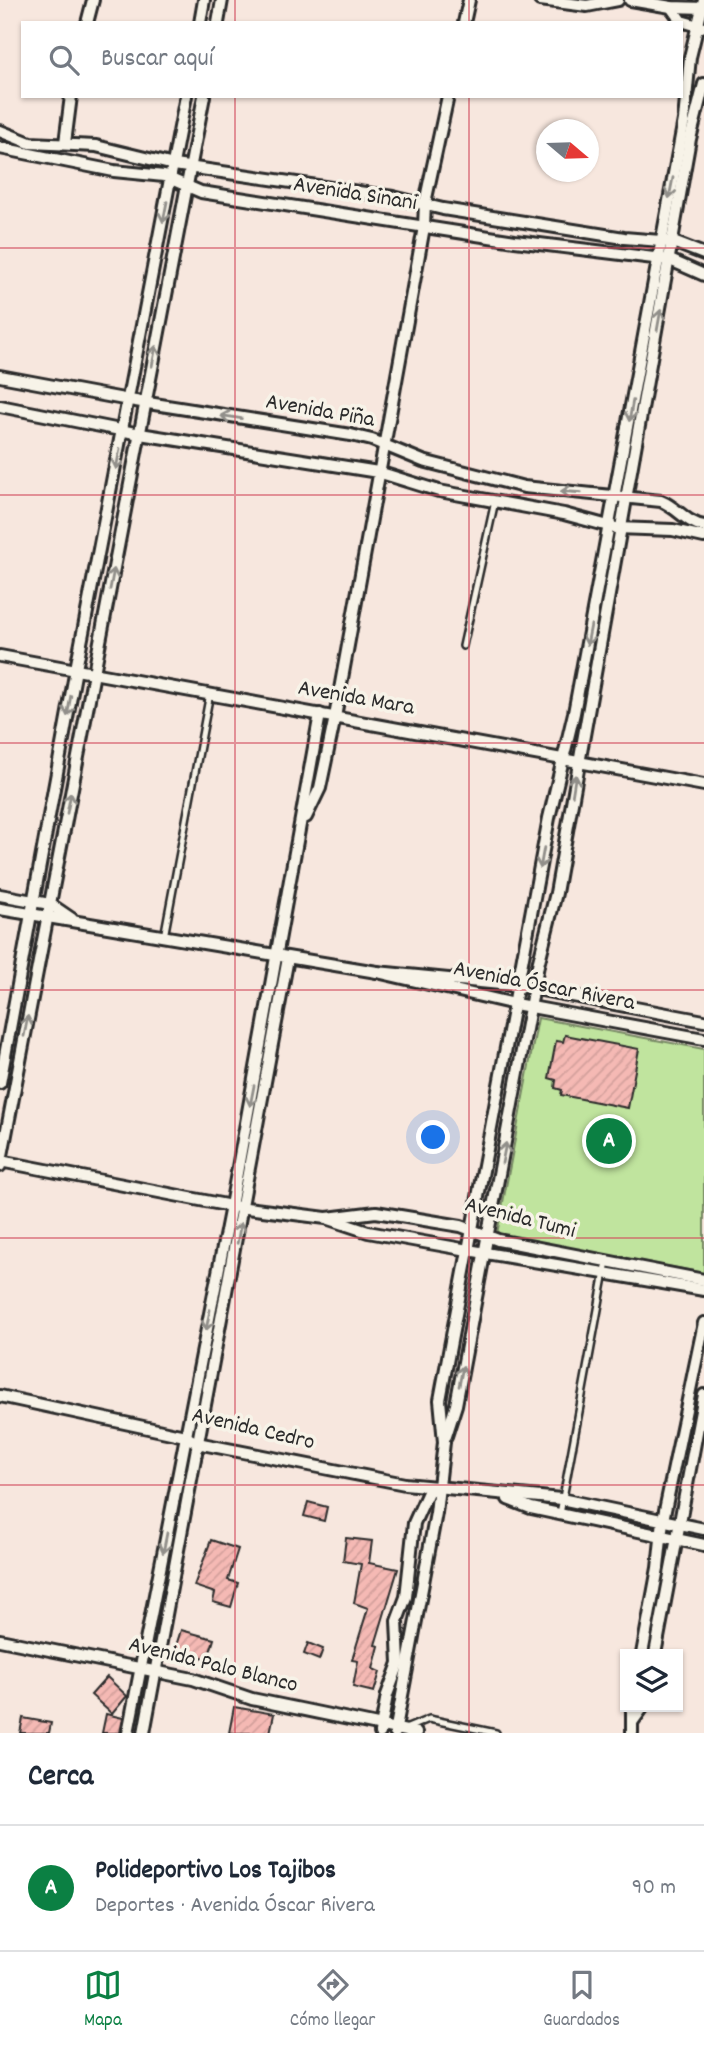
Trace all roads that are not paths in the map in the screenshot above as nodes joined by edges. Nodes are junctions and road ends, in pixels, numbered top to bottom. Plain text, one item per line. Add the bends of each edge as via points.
1 (93, 0) edge
2 (204, 0) edge
3 (222, 0) edge
4 (469, 0) edge
5 (540, 0) edge
6 (618, 0) edge
7 (630, 0) edge
8 (703, 5) edge
9 (671, 7) junction
10 (88, 21) edge
11 (200, 21) edge
12 (218, 21) edge
13 (464, 21) edge
14 (681, 21) edge
15 (683, 22) edge
16 (701, 27) edge
17 (704, 84) edge
18 (71, 98) edge
19 (186, 98) edge
20 (204, 98) edge
21 (448, 98) edge
22 (0, 131) edge
23 (65, 143) junction
24 (0, 148) edge
25 (174, 165) junction
26 (190, 167) junction
27 (172, 179) junction
28 (187, 186) junction
29 (425, 203) junction
30 (424, 227) junction
31 (667, 242) junction
32 (704, 254) edge
33 (664, 259) junction
34 (704, 275) edge
35 (0, 376) edge
36 (129, 400) junction
37 (146, 402) junction
38 (0, 406) edge
39 (124, 430) junction
40 (140, 434) junction
41 (383, 445) junction
42 (378, 472) junction
43 (621, 496) junction
44 (495, 501) junction
45 (704, 526) edge
46 (615, 527) junction
47 (704, 537) edge
48 (463, 646) dead end
49 (0, 656) edge
50 (76, 669) junction
51 (94, 671) junction
52 (210, 693) junction
53 (320, 714) junction
54 (335, 717) junction
55 (563, 758) junction
56 (578, 761) junction
57 (704, 785) edge
58 (300, 828) junction
59 (0, 895) edge
60 (33, 901) junction
61 (50, 904) junction
62 (0, 909) edge
63 (31, 915) junction
64 (47, 916) junction
65 (75, 921) junction
66 (164, 937) junction
67 (283, 958) junction
68 (377, 972) junction
69 (520, 986) junction
70 (534, 989) junction
71 (514, 1004) junction
72 (531, 1007) junction
73 (704, 1021) edge
74 (704, 1040) edge
75 (0, 1083) edge
76 (0, 1163) edge
77 (231, 1206) junction
78 (243, 1208) junction
79 (326, 1219) junction
80 (472, 1229) junction
81 (489, 1236) junction
82 (468, 1250) junction
83 (485, 1253) junction
84 (607, 1261) junction
85 (605, 1273) junction
86 (704, 1280) edge
87 (704, 1290) edge
88 (704, 1323) edge
89 (704, 1395) edge
90 (0, 1396) edge
91 (185, 1436) junction
92 (444, 1442) junction
93 (197, 1443) junction
94 (440, 1485) junction
95 (499, 1495) junction
96 (561, 1499) junction
97 (560, 1514) junction
98 (663, 1520) junction
99 (680, 1524) junction
100 (704, 1529) edge
101 (661, 1536) junction
102 (677, 1539) junction
103 (704, 1545) edge
104 (0, 1640) edge
105 (643, 1649) edge
106 (656, 1649) edge
107 (141, 1668) junction
108 (155, 1671) junction
109 (381, 1730) edge
110 (398, 1731) edge
111 (128, 1733) edge
112 (144, 1733) edge
113 (416, 1733) edge
114 (496, 1733) edge

1 - 10 street
2 - 11 street
3 - 12 street
4 - 13 street
5 - 6 street via 587,6
7 - 9 street
8 - 9 street
8 - 16 street
9 - 14 street
15 - 16 street
16 -> 31 street via 690,57
17 - 31 street
18 - 23 street
19 - 25 street
20 - 26 street
21 - 29 street
22 - 23 street, Avenida Sinani via 30,143
23 - 25 street, Avenida Sinani
24 - 27 street, Avenida Sinani
25 - 26 street, Avenida Sinani
25 - 27 street
26 - 28 street
26 - 29 street, Avenida Sinani
27 - 28 street, Avenida Sinani
27 -> 36 street
28 - 30 street, Avenida Sinani via 201,192
37 -> 28 street
29 - 30 street
29 - 31 street, Avenida Sinani
30 - 33 street, Avenida Sinani
30 - 41 street
31 - 32 street, Avenida Sinani
31 - 33 street
33 - 34 street, Avenida Sinani
33 - 43 street
35 - 36 street, Avenida Piña
36 - 37 street, Avenida Piña
36 - 39 street
37 - 40 street
41 -> 37 street, Avenida Piña via 351,435
38 - 39 street
39 - 40 street
39 -> 50 street
40 - 42 street
51 -> 40 street
41 - 42 street
43 -> 41 street, Avenida Piña via 524,487 423,461
42 - 44 street via 439,491
42 - 54 street
43 - 45 street, Avenida Piña via 662,501 692,524
43 - 46 street
44 - 46 street
44 - 48 lane
46 - 47 street
46 -> 55 street
46 - 56 street
49 - 50 street, Avenida Mara
50 - 51 street, Avenida Mara
50 -> 60 street
51 - 52 street, Avenida Mara
61 -> 51 street
52 - 53 street, Avenida Mara
52 - 66 lane
53 - 54 street, Avenida Mara
53 - 58 street
54 - 55 street, Avenida Mara
54 - 58 street via 320,788
55 - 56 street, Avenida Mara
55 -> 69 street
56 - 57 street, Avenida Mara
70 -> 56 street
58 - 67 street
59 - 60 street, Avenida Óscar Rivera
60 - 61 street, Avenida Óscar Rivera
60 - 63 street
61 - 64 street
61 - 65 street, Avenida Óscar Rivera
62 - 63 street, Avenida Óscar Rivera
63 - 64 street, Avenida Óscar Rivera
63 - 75 street
64 - 65 street, Avenida Óscar Rivera
76 -> 64 street
65 - 66 street, Avenida Óscar Rivera
66 - 67 street, Avenida Óscar Rivera
67 - 68 street, Avenida Óscar Rivera
67 -> 77 street
67 - 78 street
68 - 69 street, Avenida Óscar Rivera
68 - 71 street, Avenida Óscar Rivera
69 - 70 street, Avenida Óscar Rivera
69 - 71 street
70 - 72 street
70 - 73 street, Avenida Óscar Rivera
71 - 72 street, Avenida Óscar Rivera
71 - 80 street
72 - 74 street, Avenida Óscar Rivera
81 -> 72 street
76 - 77 street, Avenida Tumi
77 - 78 street, Avenida Tumi
77 -> 91 street
78 - 79 street, Avenida Tumi
93 -> 78 street
79 - 80 street, Avenida Tumi via 376,1212
79 - 82 street, Avenida Tumi
80 - 81 street, Avenida Tumi
80 - 82 street
81 - 83 street
81 - 84 street, Avenida Tumi
82 - 83 street, Avenida Tumi
82 - 92 street via 440,1400
83 - 85 street, Avenida Tumi
92 -> 83 street via 456,1405
84 - 85 lane
84 - 86 street, Avenida Tumi
85 - 87 street, Avenida Tumi
85 - 96 lane
88 - 98 street
89 - 99 street
90 - 91 street, Avenida Cedro
91 - 93 street, Avenida Cedro
91 -> 107 street
92 - 94 street
93 - 94 street, Avenida Cedro via 405,1484
93 - 108 street
94 - 95 street, Avenida Cedro
94 - 109 street via 428,1492 414,1523 406,1597 397,1621 399,1663
94 - 110 street
95 - 96 street, Avenida Cedro
95 - 97 street, Avenida Cedro
96 - 97 lane
96 - 98 street, Avenida Cedro
97 - 101 street, Avenida Cedro
98 - 99 street, Avenida Cedro
98 - 101 street
99 - 100 street, Avenida Cedro
99 - 102 street
101 - 102 street, Avenida Cedro
101 - 105 street
102 - 103 street, Avenida Cedro
102 - 106 street
104 - 107 street, Avenida Palo Blanco
107 - 108 street, Avenida Palo Blanco
107 - 111 street
108 - 109 street, Avenida Palo Blanco
108 - 112 street
109 - 110 street, Avenida Palo Blanco
110 - 113 street, Avenida Palo Blanco
110 - 114 lane via 429,1718

